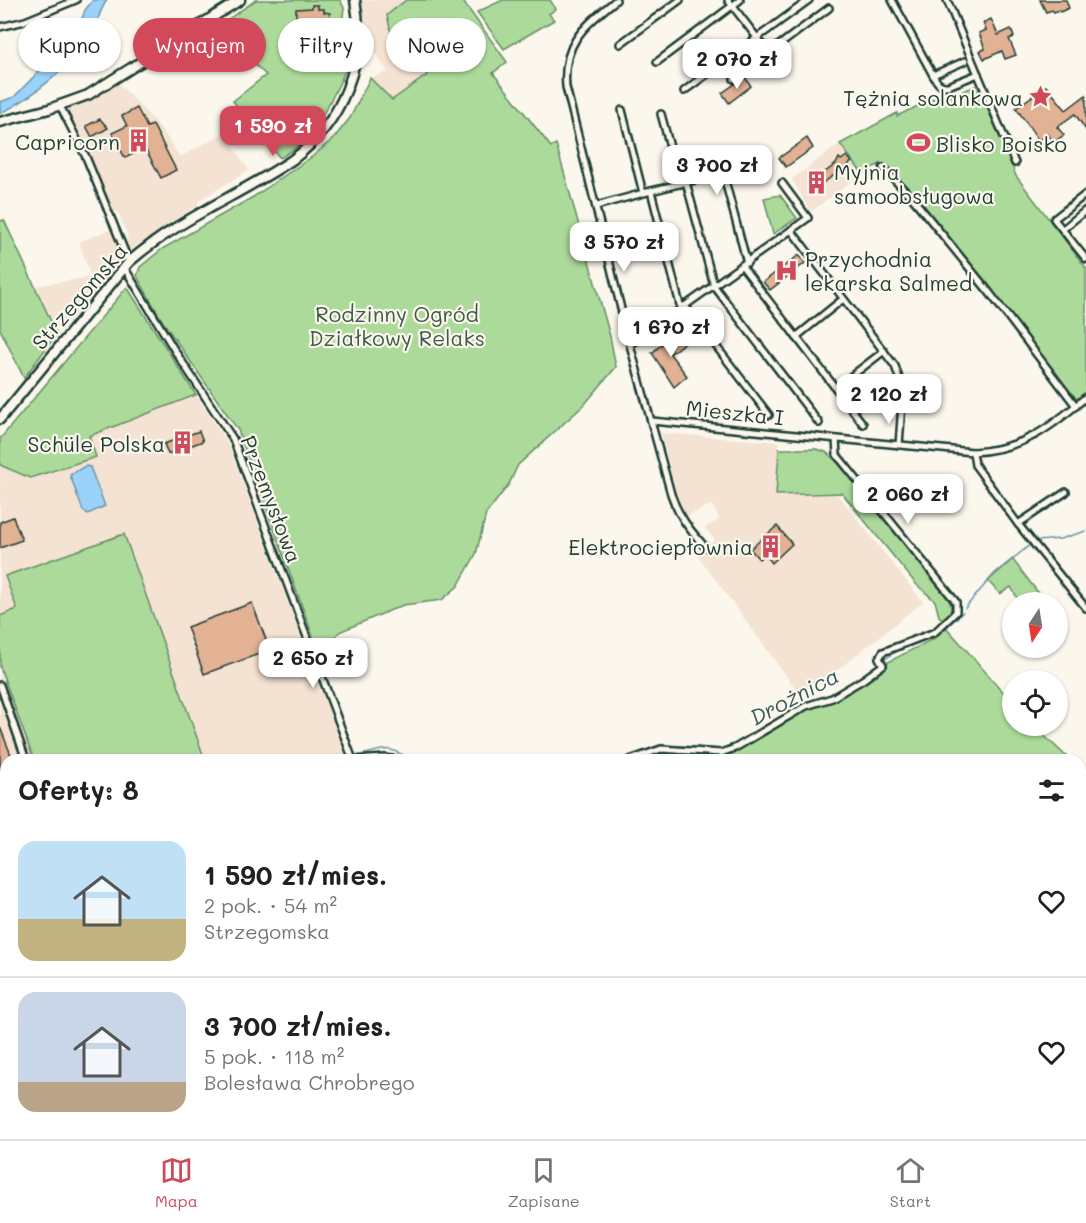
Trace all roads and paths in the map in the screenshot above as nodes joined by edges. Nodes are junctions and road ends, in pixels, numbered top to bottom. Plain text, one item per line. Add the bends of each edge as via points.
1 (76, 0) edge
2 (240, 0) edge
3 (354, 0) edge
4 (616, 0) edge
5 (680, 0) edge
6 (728, 0) edge
7 (740, 0) edge
8 (809, 0) edge
9 (892, 0) edge
10 (947, 0) edge
11 (732, 6) junction
12 (829, 8) dead end
13 (0, 27) edge
14 (757, 38) junction
15 (620, 44) dead end
16 (768, 52) junction
17 (965, 61) dead end
18 (657, 63) dead end
19 (978, 74) junction
20 (933, 75) junction
21 (734, 79) dead end
22 (684, 91) dead end
23 (60, 106) junction
24 (622, 110) dead end
25 (661, 114) dead end
26 (0, 122) edge
27 (1015, 163) dead end
28 (883, 168) dead end
29 (683, 183) junction
30 (782, 183) dead end
31 (651, 191) junction
32 (643, 193) junction
33 (1086, 194) edge
34 (596, 206) junction
35 (1086, 210) edge
36 (791, 230) junction
37 (1063, 230) junction
38 (1086, 259) edge
39 (126, 264) junction
40 (744, 264) junction
41 (714, 286) junction
42 (843, 299) junction
43 (686, 307) junction
44 (796, 337) junction
45 (630, 345) junction
46 (884, 351) junction
47 (836, 388) junction
48 (1086, 397) edge
49 (1076, 406) junction
50 (769, 415) dead end
51 (0, 419) edge
52 (652, 421) junction
53 (819, 423) dead end
54 (863, 424) dead end
55 (836, 439) junction
56 (899, 445) junction
57 (973, 452) junction
58 (1066, 492) dead end
59 (1018, 524) junction
60 (705, 547) dead end
61 (1086, 608) edge
62 (0, 685) edge
63 (24, 754) edge
64 (353, 754) edge
65 (647, 754) edge

1 - 13 street
2 - 23 main road via 88,95
3 - 39 main road, Strzegomska via 358,38 353,71 344,98 323,131 292,160 169,232
4 - 34 street via 583,27 566,63 568,98
5 - 15 street
6 - 11 street
7 - 11 street
8 - 14 street
9 - 20 street
10 - 19 street
11 - 14 street
11 - 18 street
12 - 16 street
14 - 16 street
14 - 22 street
16 - 21 street
17 - 20 street
19 - 20 street via 948,86 940,85
19 - 27 street
23 - 26 main road
23 - 39 street, Przemysłowa via 86,157
24 - 32 street
25 - 29 street
28 - 49 street via 914,200
29 - 31 street
29 - 40 street via 723,172
29 - 41 street
30 - 36 street via 808,218
31 - 32 street
31 - 43 street via 678,302
32 - 34 street
33 - 37 street via 1053,219
34 - 45 street
35 - 37 street
36 - 40 street
36 - 42 street
37 - 38 street
39 - 51 main road, Strzegomska
39 - 64 street, Przemysłowa via 175,351 234,439
40 - 41 street
40 - 44 street
41 - 43 street
41 - 53 street
42 - 44 street
42 - 46 street
43 - 45 street
43 - 50 street
44 - 47 street
45 - 52 street
46 - 47 street
46 - 56 street via 895,366 903,390
47 - 54 street
48 - 49 street, Mieszka I
49 - 57 street, Mieszka I via 1025,442
52 - 55 street, Mieszka I
52 - 60 street via 677,511
55 - 56 street, Mieszka I
55 - 65 street via 837,455 956,602 951,619 935,632 883,652 879,658 883,665 864,679 832,698 806,706 735,748 721,753 661,749
56 - 57 street, Mieszka I
57 - 59 street via 975,465
58 - 59 street
59 - 61 street
62 - 63 street

